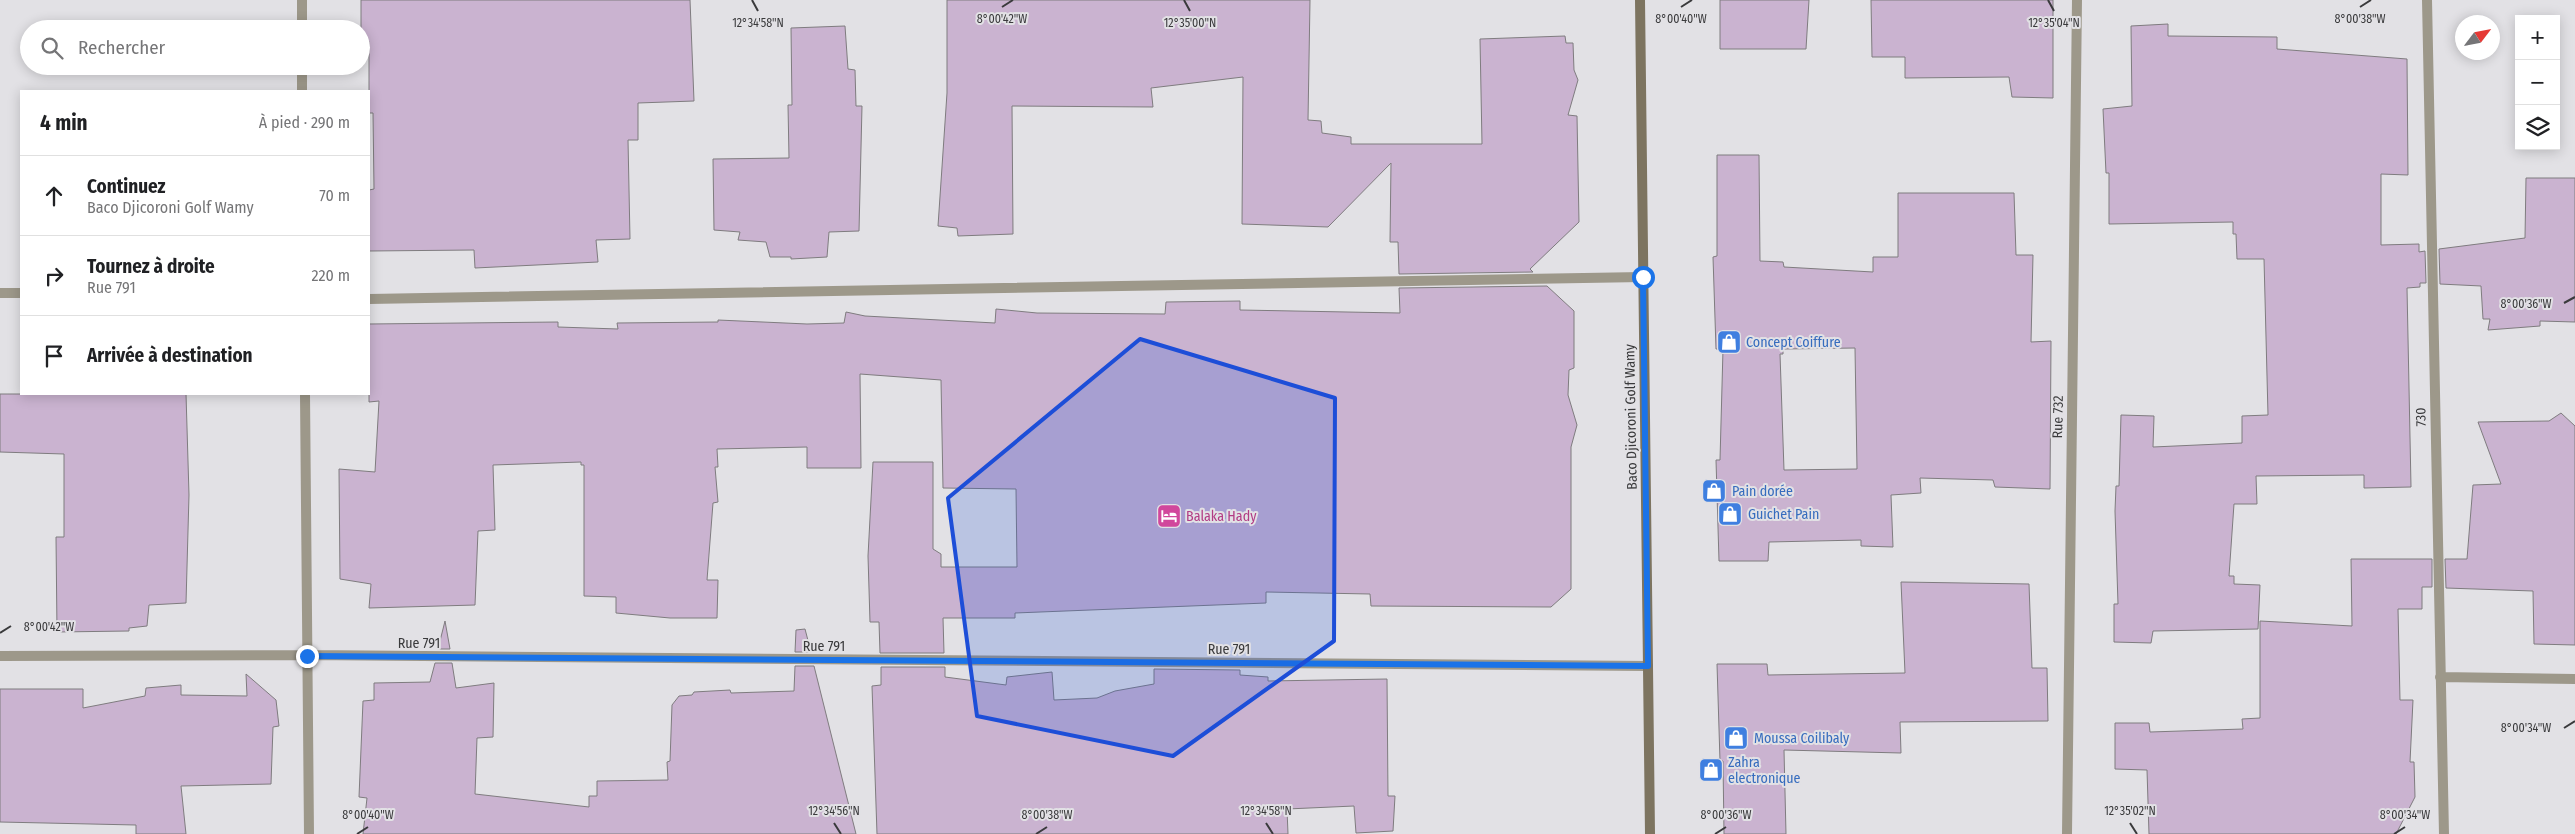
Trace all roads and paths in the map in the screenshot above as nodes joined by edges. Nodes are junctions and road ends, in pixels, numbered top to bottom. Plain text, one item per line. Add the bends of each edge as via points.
1 (302, 0) edge
2 (1640, 0) edge
3 (2077, 0) edge
4 (2427, 0) edge
5 (302, 20) edge
6 (302, 75) edge
7 (302, 90) edge
8 (1643, 277) junction
9 (0, 293) edge
10 (20, 293) edge
11 (370, 299) edge
12 (305, 395) edge
13 (0, 656) edge
14 (307, 656) junction
15 (1648, 666) junction
16 (2440, 677) junction
17 (2575, 679) edge
18 (309, 834) edge
19 (1650, 834) edge
20 (2067, 834) edge
21 (2444, 834) edge

1 - 5 street
2 - 8 street, Baco Djicoroni Golf Wamy
3 - 20 street, Rue 732
4 - 16 street, 730
6 - 7 street
8 - 11 street
8 - 15 street, Baco Djicoroni Golf Wamy
9 - 10 street
12 - 14 street
13 - 14 street, Rue 791
14 - 15 street, Rue 791
14 - 18 street
15 - 19 street, Baco Djicoroni Golf Wamy
16 - 17 street
16 - 21 street, 730

